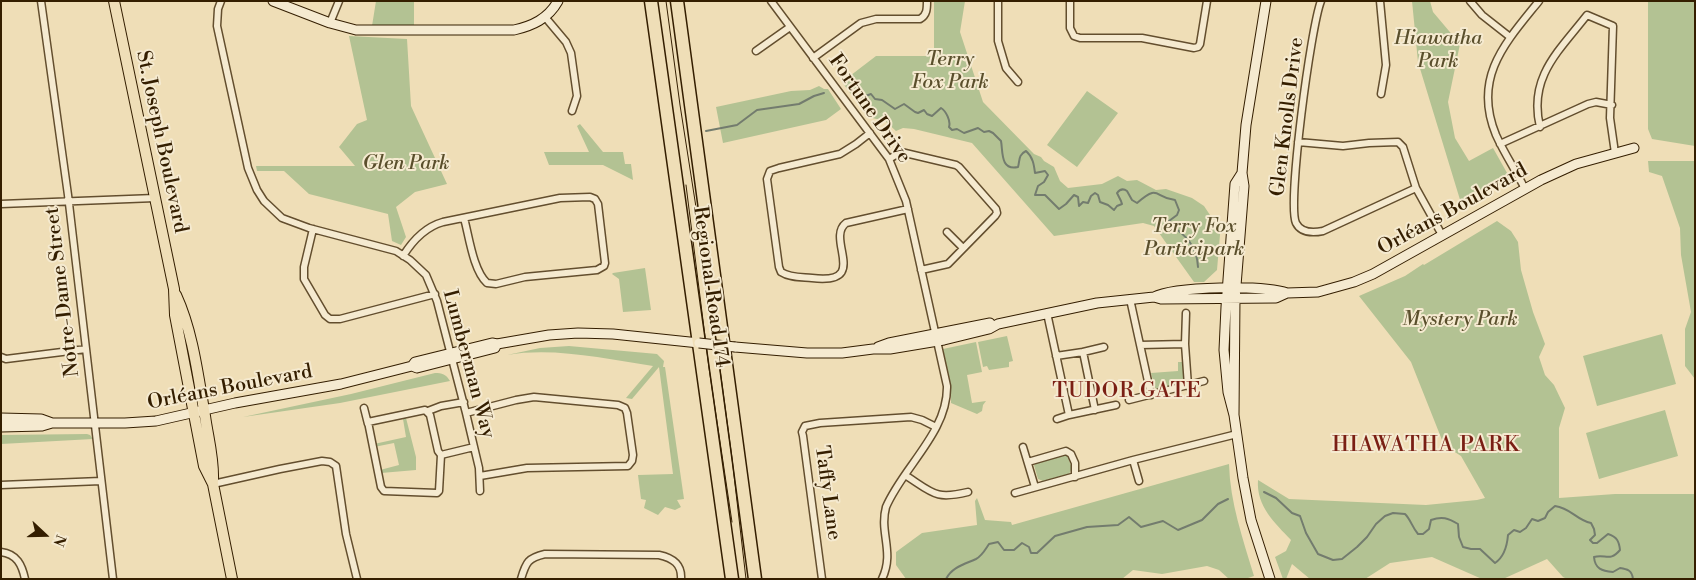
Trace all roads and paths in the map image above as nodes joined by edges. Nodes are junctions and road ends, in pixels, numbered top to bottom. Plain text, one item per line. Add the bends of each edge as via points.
1 (41, 1) edge
2 (114, 1) edge
3 (221, 1) edge
4 (273, 1) edge
5 (338, 1) edge
6 (558, 1) edge
7 (651, 1) edge
8 (677, 1) edge
9 (771, 1) edge
10 (927, 1) edge
11 (998, 1) edge
12 (1070, 1) edge
13 (1207, 1) edge
14 (1266, 1) edge
15 (1321, 1) edge
16 (1380, 1) edge
17 (1470, 1) edge
18 (1540, 1) edge
19 (545, 17) junction
20 (330, 23) junction
21 (790, 27) junction
22 (1510, 37) junction
23 (756, 51) dead end
24 (814, 58) junction
25 (1018, 82) dead end
26 (1381, 94) dead end
27 (1612, 105) junction
28 (572, 111) dead end
29 (1540, 126) junction
30 (870, 132) junction
31 (1298, 142) junction
32 (1500, 144) junction
33 (1634, 148) dead end
34 (1615, 153) junction
35 (889, 159) junction
36 (1416, 188) junction
37 (1525, 189) junction
38 (155, 198) junction
39 (68, 201) junction
40 (1, 204) edge
41 (908, 209) junction
42 (464, 218) junction
43 (313, 229) junction
44 (946, 232) dead end
45 (1442, 235) junction
46 (963, 248) junction
47 (403, 256) junction
48 (921, 270) junction
49 (1231, 293) junction
50 (435, 294) junction
51 (1130, 299) junction
52 (1047, 313) junction
53 (1186, 314) dead end
54 (936, 338) junction
55 (1185, 344) junction
56 (1140, 345) junction
57 (1104, 347) dead end
58 (86, 349) junction
59 (1083, 352) junction
60 (451, 356) junction
61 (1056, 356) junction
62 (1, 357) edge
63 (1204, 381) dead end
64 (1188, 386) junction
65 (1151, 395) junction
66 (1129, 400) dead end
67 (464, 402) junction
68 (1116, 404) dead end
69 (364, 408) dead end
70 (1095, 410) junction
71 (428, 411) junction
72 (199, 412) junction
73 (466, 413) junction
74 (1069, 415) junction
75 (1, 418) edge
76 (1057, 419) dead end
77 (52, 423) junction
78 (94, 423) junction
79 (368, 424) junction
80 (1, 427) edge
81 (936, 427) junction
82 (1237, 434) junction
83 (474, 447) junction
84 (1023, 447) dead end
85 (441, 455) junction
86 (1133, 460) junction
87 (1028, 462) junction
88 (905, 475) junction
89 (480, 476) junction
90 (1075, 477) junction
91 (101, 481) junction
92 (1139, 481) dead end
93 (212, 484) junction
94 (1, 485) edge
95 (1035, 487) junction
96 (480, 491) dead end
97 (968, 492) dead end
98 (1015, 493) dead end
99 (1, 552) edge
100 (25, 579) edge
101 (113, 579) edge
102 (232, 579) edge
103 (357, 579) edge
104 (521, 579) edge
105 (681, 579) edge
106 (732, 579) edge
107 (755, 579) edge
108 (822, 579) edge
109 (882, 579) edge
110 (1270, 579) edge

1 - 39 street, Notre-Dame Street
2 - 38 main road, St. Joseph Boulevard
3 - 43 street, Lumberman Way via 217,26 252,179 264,201 282,218
4 - 20 main road
5 - 20 street
6 - 19 main road
7 - 106 highway, Regional Road 174
8 - 107 highway, Regional Road 174
9 - 21 street, Fortune Drive
10 - 24 street via 927,12 920,19 876,19 861,23
11 - 25 street via 998,41 1006,68
12 - 13 street via 1070,28 1074,36 1142,38 1194,48 1200,44
14 - 49 main road via 1246,125 1242,173 1236,184
15 - 31 street, Glen Knolls Drive
16 - 26 street via 1386,65
17 - 22 street
18 - 22 street
19 - 20 main road via 526,28 514,30 367,30
19 - 28 street via 566,42 570,53 577,96
21 - 23 street
21 - 24 street, Fortune Drive
22 - 32 street via 1496,60 1489,84 1491,122
24 - 30 street, Fortune Drive
27 - 29 street via 1596,102
27 - 29 street via 1613,26 1587,15 1554,57 1539,86
27 - 34 street via 1610,118
29 - 32 street
30 - 35 street, Fortune Drive
30 - 41 street via 840,154 770,171 767,179 781,272 818,279 838,275 844,264 842,226
31 - 36 street via 1344,146 1398,142
31 - 36 street, Glen Knolls Drive via 1294,215 1298,226 1310,233 1323,231
32 - 37 street
33 - 34 main road, Orléans Boulevard
34 - 37 main road, Orléans Boulevard via 1576,164
35 - 41 street, Fortune Drive via 904,191
35 - 46 street via 901,152 956,165 996,209 995,216
36 - 45 street
37 - 45 main road, Orléans Boulevard
38 - 39 street
38 - 72 main road, St. Joseph Boulevard via 174,289 175,315
39 - 40 street
39 - 58 street, Notre-Dame Street
41 - 48 street, Fortune Drive
42 - 42 street via 472,255 487,283 597,270 605,263 598,204 592,198 560,198
42 - 47 street via 426,230
43 - 47 street, Lumberman Way
43 - 50 street via 304,280 330,319
44 - 46 street
45 - 49 main road, Orléans Boulevard via 1373,274 1318,292
46 - 48 street via 945,266
47 - 50 street, Lumberman Way via 426,275
48 - 54 street, Fortune Drive
49 - 51 main road, Orléans Boulevard via 1179,291
49 - 82 main road
50 - 60 street, Lumberman Way
51 - 52 main road, Orléans Boulevard
51 - 56 street
52 - 54 main road, Orléans Boulevard via 989,329
52 - 61 street
53 - 55 street
54 - 60 main road, Orléans Boulevard, bridge via 842,353 807,354 578,333 492,343
54 - 81 street, Fortune Drive via 947,386 943,414
55 - 56 street
55 - 64 street
56 - 65 street
57 - 59 street
58 - 62 street
58 - 78 street, Notre-Dame Street
59 - 61 street
59 - 70 street
60 - 67 street, Lumberman Way
60 - 72 main road, Orléans Boulevard via 415,362 412,366 301,392
61 - 74 street
63 - 64 street
64 - 65 street
65 - 66 street
67 - 71 street
67 - 73 street, Lumberman Way
68 - 70 street
69 - 79 street
70 - 74 street
71 - 79 street
71 - 85 street
72 - 78 main road, Orléans Boulevard via 156,421
72 - 93 main road, St. Joseph Boulevard via 204,466
73 - 83 street, Lumberman Way
73 - 89 street via 534,397 618,405 627,413 633,455 628,466 527,468
74 - 76 street
75 - 77 main road, Orléans Boulevard via 41,419
77 - 78 main road, Orléans Boulevard
77 - 80 main road, Orléans Boulevard
78 - 91 street, Notre-Dame Street
79 - 85 street via 384,492 437,493
81 - 88 street, Fortune Drive
81 - 108 street, Taffy Lane via 911,416 805,426 802,432
82 - 86 street
82 - 110 main road via 1251,520
83 - 85 street
83 - 89 street, Lumberman Way
84 - 87 street
86 - 90 street
86 - 92 street
87 - 90 street via 1066,451 1075,463
87 - 95 street
88 - 97 street via 934,494 950,496
88 - 109 street, Fortune Drive via 885,514 888,558
89 - 96 street, Lumberman Way
90 - 95 street
91 - 94 street
91 - 101 street, Notre-Dame Street
93 - 102 main road, St. Joseph Boulevard
93 - 103 street via 322,461 333,464 336,466 346,534
95 - 98 street
99 - 100 street via 16,558
104 - 105 street via 524,567 533,557 545,554 660,555 677,562

